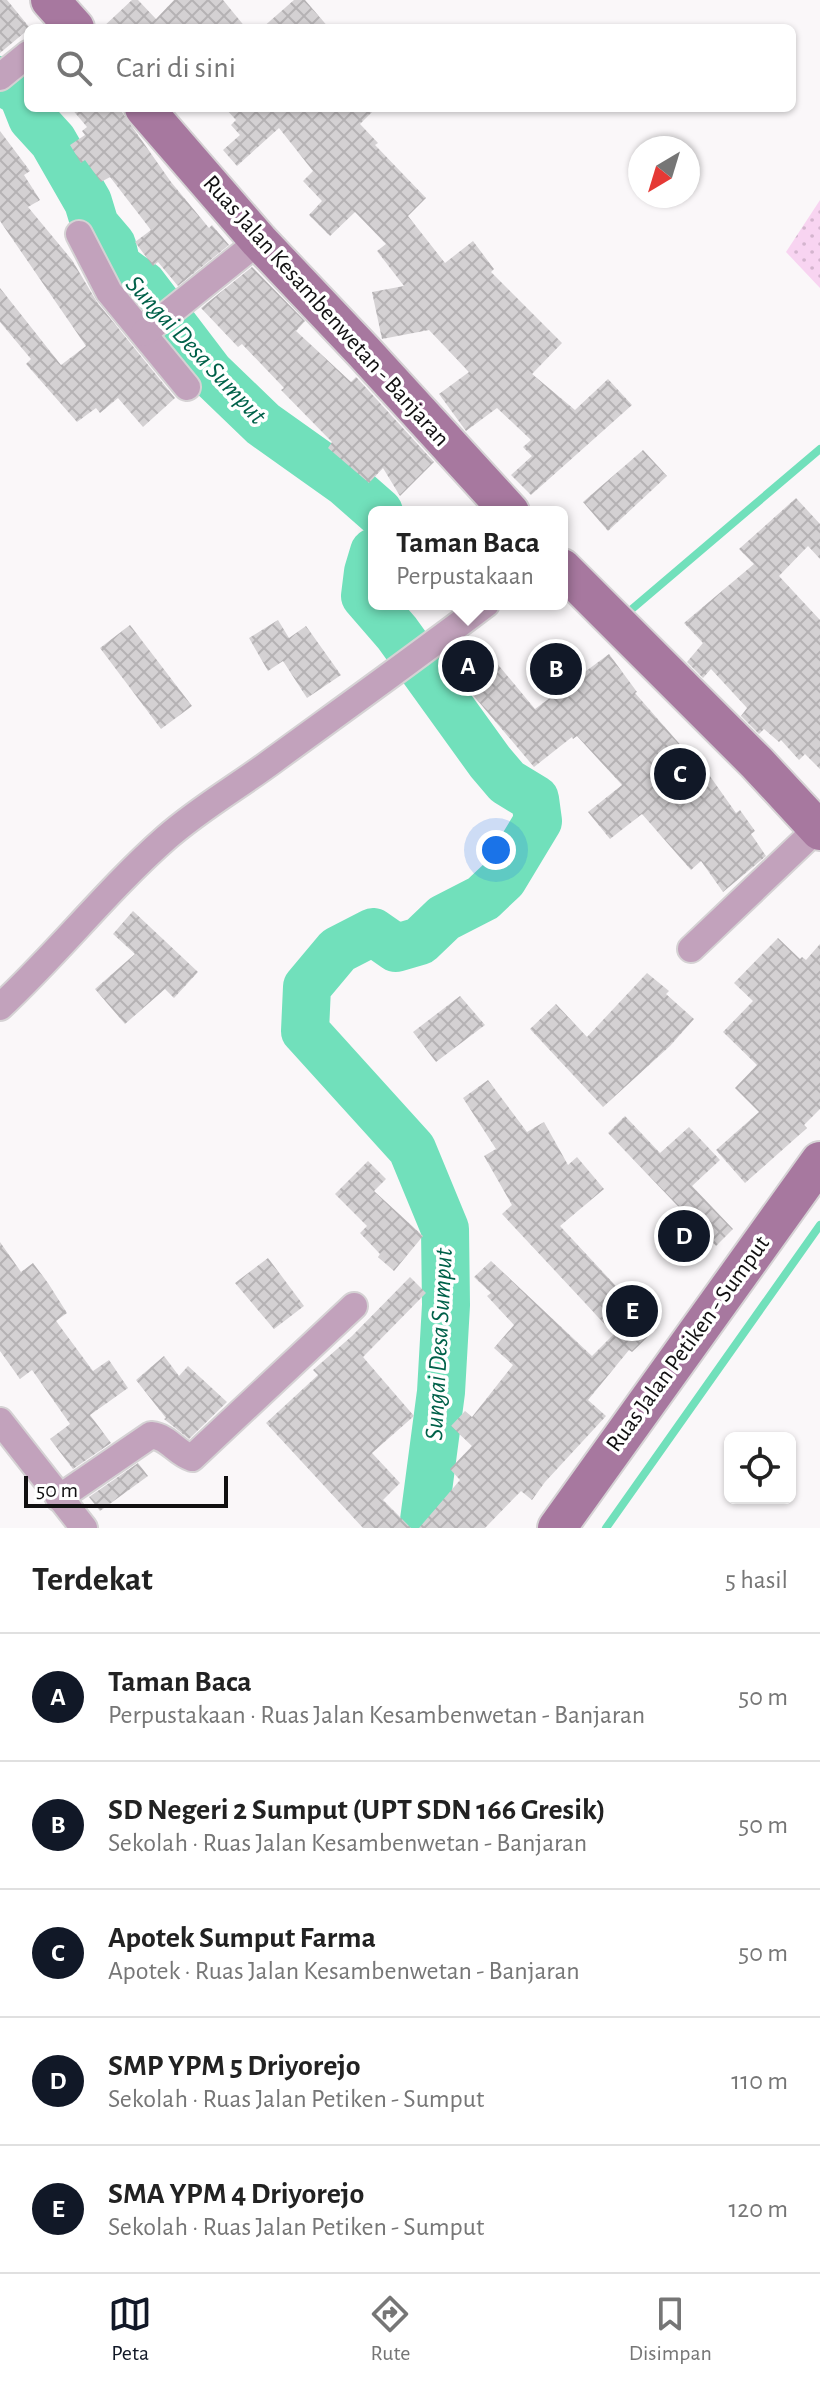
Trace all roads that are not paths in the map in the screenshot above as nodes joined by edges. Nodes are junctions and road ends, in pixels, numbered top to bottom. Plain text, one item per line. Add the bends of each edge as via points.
1 (147, 112) edge
2 (79, 234) dead end
3 (259, 241) junction
4 (157, 324) junction
5 (187, 387) dead end
6 (505, 506) edge
7 (568, 574) edge
8 (478, 610) edge
9 (819, 829) edge
10 (691, 949) dead end
11 (0, 1007) edge
12 (820, 1161) edge
13 (354, 1306) dead end
14 (0, 1421) edge
15 (59, 1498) junction
16 (84, 1528) edge
17 (557, 1528) edge

1 - 3 main road, Ruas Jalan Kesambenwetan - Banjaran
2 - 4 street via 109,292
3 - 4 street
3 - 6 main road, Ruas Jalan Kesambenwetan - Banjaran
4 - 5 street
7 - 9 main road
8 - 11 street via 203,807 130,872
9 - 10 street
12 - 17 main road, Ruas Jalan Petiken - Sumput
13 - 15 street via 192,1458 165,1438 151,1435
14 - 15 street
15 - 16 street

